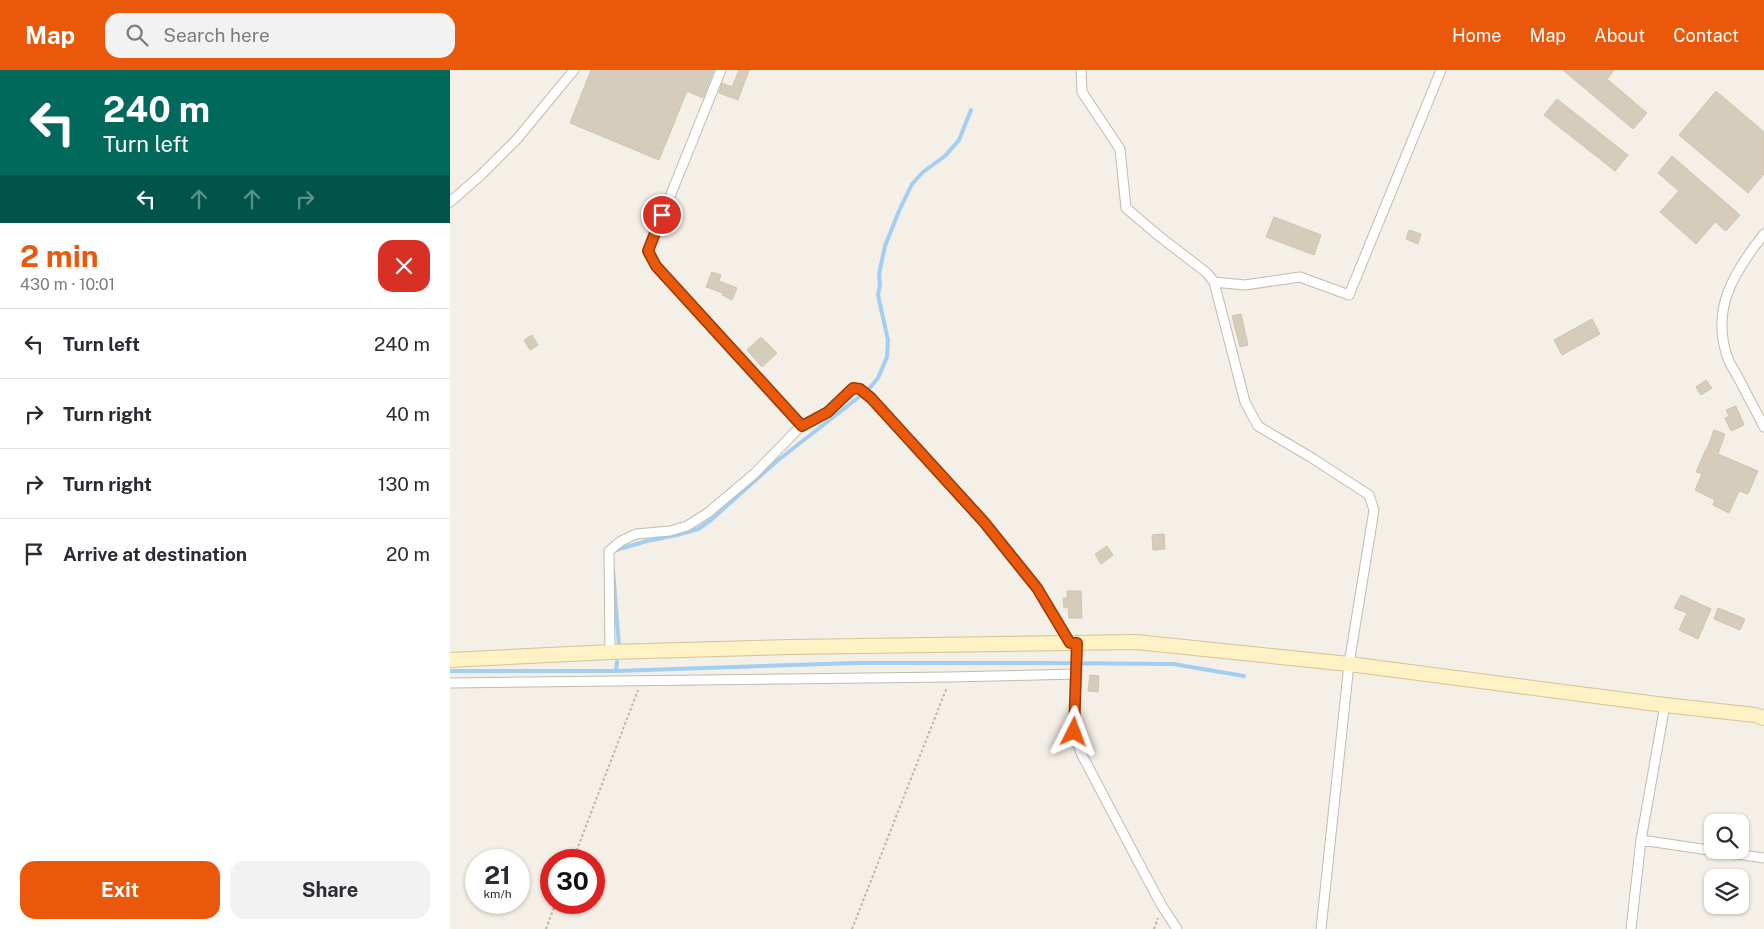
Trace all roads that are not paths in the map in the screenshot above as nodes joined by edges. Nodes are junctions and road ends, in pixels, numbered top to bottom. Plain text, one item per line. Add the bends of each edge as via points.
1 (574, 70) edge
2 (721, 70) edge
3 (1080, 70) edge
4 (1441, 70) edge
5 (450, 202) edge
6 (1764, 234) edge
7 (1214, 282) junction
8 (802, 426) junction
9 (1764, 427) edge
10 (1075, 646) junction
11 (610, 652) junction
12 (450, 660) edge
13 (1349, 664) junction
14 (1077, 671) junction
15 (450, 683) edge
16 (1665, 705) junction
17 (1764, 718) edge
18 (1641, 840) junction
19 (1764, 858) edge
20 (1178, 929) edge
21 (1321, 929) edge
22 (1631, 929) edge

1 - 5 street via 517,139
2 - 8 street via 648,251 656,266
3 - 7 street via 1082,92 1120,149 1126,208
4 - 7 street via 1349,295 1300,277 1245,285
6 - 9 street via 1746,257 1728,290 1722,310 1722,332 1728,360
7 - 13 street via 1245,402 1258,426 1369,495 1374,510
8 - 10 street via 828,412 853,388 860,389 984,522 1037,588
8 - 11 street via 710,512 687,526 636,534 609,552
10 - 11 street
10 - 13 street via 1136,642
10 - 14 street
11 - 12 street
13 - 16 street
13 - 21 street
14 - 15 street via 950,677
14 - 20 street via 1074,732 1080,753
16 - 17 street
16 - 18 street
18 - 19 street
18 - 22 street

